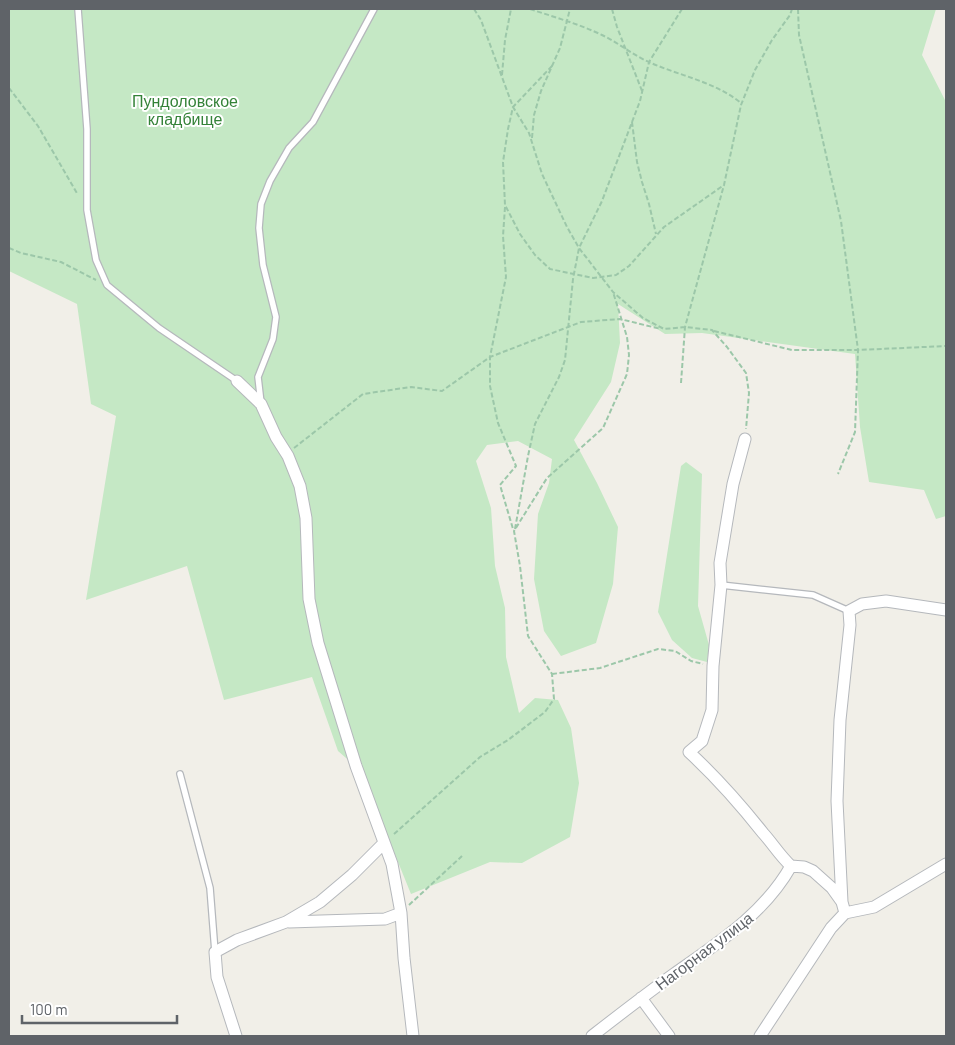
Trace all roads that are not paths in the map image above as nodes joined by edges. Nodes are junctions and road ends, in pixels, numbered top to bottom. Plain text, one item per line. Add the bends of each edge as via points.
1 (78, 9) edge
2 (374, 9) edge
3 (237, 381) joint
4 (261, 404) junction
5 (745, 439) road end
6 (721, 585) junction
7 (946, 610) edge
8 (849, 611) junction
9 (180, 774) dead end
10 (384, 843) junction
11 (946, 864) edge
12 (791, 866) junction
13 (844, 908) junction
14 (401, 913) junction
15 (286, 922) junction
16 (215, 952) junction
17 (641, 998) junction
18 (236, 1036) edge
19 (413, 1036) edge
20 (592, 1036) edge
21 (669, 1036) edge
22 (760, 1036) edge

1 - 3 lane via 87,129 87,210 96,260 107,285 159,328
2 - 4 lane via 313,122 289,148 261,204 259,228 263,265 276,317 274,339 258,377
3 - 4 street
4 - 10 street via 300,486 306,518 309,599 318,643
5 - 6 street via 720,563
6 - 8 lane via 813,595
6 - 12 street via 712,710 702,741 689,752 715,776
7 - 8 street via 886,601 862,604
8 - 13 street via 837,802
9 - 16 lane via 210,888
10 - 14 street via 392,864
10 - 15 street via 320,902
11 - 13 street via 874,906
12 - 13 street via 813,872 832,888
12 - 17 street, Нагорная улица via 783,881 743,924
13 - 22 street
14 - 15 street via 385,918
14 - 19 street
15 - 16 street
16 - 18 street via 217,977
17 - 20 street, Нагорная улица
17 - 21 street

